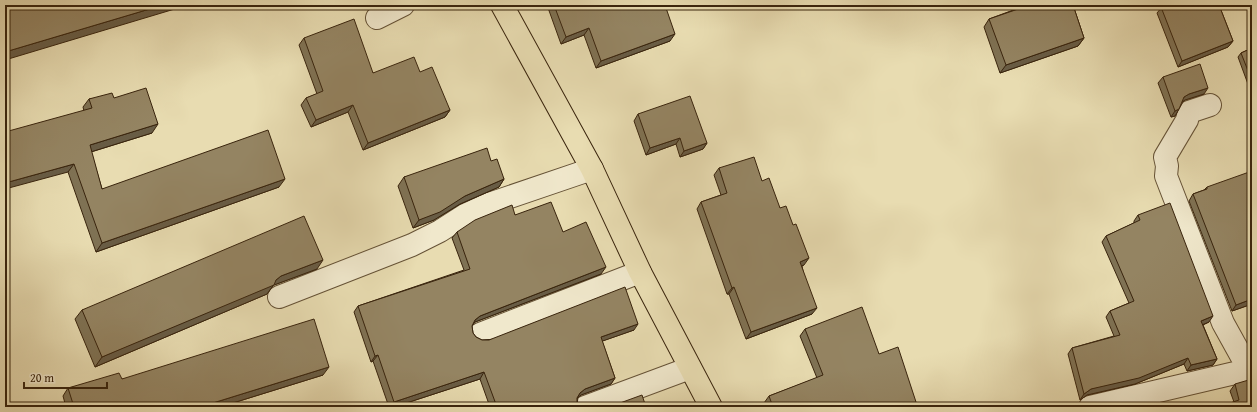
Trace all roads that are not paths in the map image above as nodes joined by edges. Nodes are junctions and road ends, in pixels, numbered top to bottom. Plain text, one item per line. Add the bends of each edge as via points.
1 (403, 5) edge
2 (502, 5) edge
3 (377, 18) dead end
4 (1210, 106) dead end
5 (592, 169) junction
6 (640, 272) junction
7 (279, 297) edge
8 (480, 334) dead end
9 (690, 368) junction
10 (1251, 369) edge
11 (586, 407) edge
12 (711, 407) edge
13 (1090, 407) edge

1 - 3 street
2 - 5 main road
4 - 10 street via 1189,112 1165,157 1166,176 1223,323
5 - 6 main road
5 - 7 street via 489,204 412,245
6 - 8 street
6 - 9 main road
9 - 11 street
9 - 12 main road
10 - 13 street

